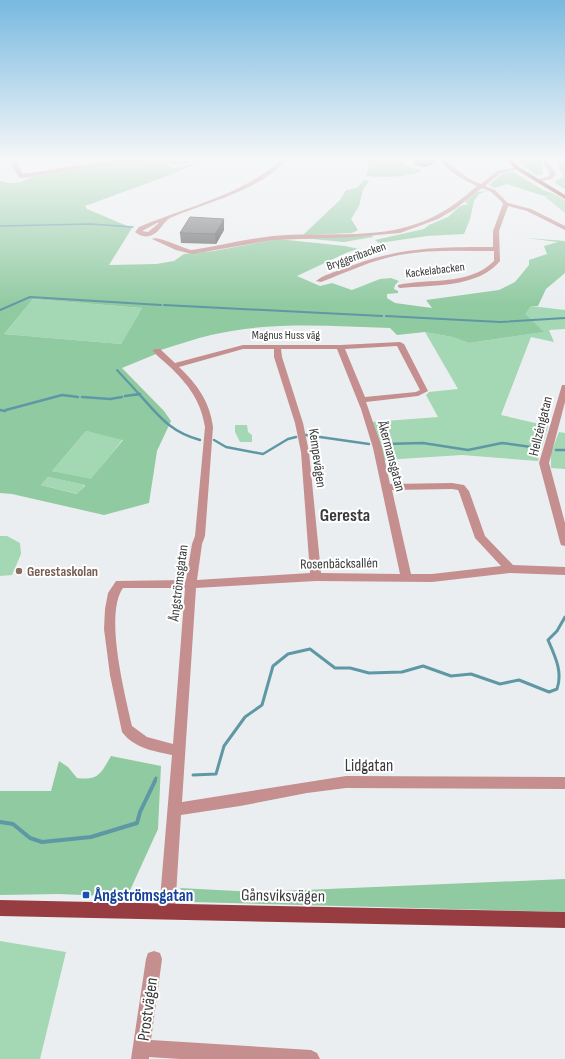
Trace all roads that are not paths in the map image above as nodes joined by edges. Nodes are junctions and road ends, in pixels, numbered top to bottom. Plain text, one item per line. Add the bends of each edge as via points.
1 (193, 207) edge
2 (454, 207) edge
3 (505, 207) edge
4 (522, 207) edge
5 (165, 219) dead end
6 (565, 228) edge
7 (155, 239) dead end
8 (496, 249) junction
9 (319, 281) dead end
10 (400, 286) dead end
11 (277, 346) junction
12 (340, 347) junction
13 (157, 351) dead end
14 (174, 366) junction
15 (565, 387) edge
16 (362, 400) junction
17 (387, 487) junction
18 (565, 542) edge
19 (510, 569) junction
20 (565, 571) edge
21 (316, 576) junction
22 (406, 577) junction
23 (191, 584) junction
24 (178, 751) junction
25 (565, 783) edge
26 (176, 809) junction
27 (0, 908) edge
28 (168, 911) junction
29 (565, 920) edge
30 (154, 959) dead end
31 (141, 1053) edge
32 (311, 1059) edge

1 - 5 street
2 - 7 street via 424,224 400,231 273,238 192,252 183,251
3 - 8 street, Kackelabacken via 496,231
4 - 6 street
8 - 9 street, Bryggeribacken via 431,249 402,252 373,259
8 - 10 street, Kackelabacken via 497,261 494,266 482,273 461,279
11 - 12 street, Magnus Huss väg
11 - 14 street, Magnus Huss väg via 229,350
11 - 21 street, Kempevägen via 305,452
12 - 16 street, Åkermansgatan
12 - 16 street, Magnus Huss väg via 400,344 424,388 424,391 418,394
13 - 14 street, Ångströmsgatan
14 - 23 street, Ångströmsgatan via 202,399 208,416 200,536
15 - 18 street, Hellzéngatan via 544,463
16 - 17 street, Åkermansgatan
17 - 19 street via 461,488 480,538
17 - 22 street, Åkermansgatan
19 - 20 street, Rosenbäcksallén
19 - 22 street, Rosenbäcksallén via 432,578
21 - 22 street, Rosenbäcksallén
21 - 23 street, Rosenbäcksallén
23 - 24 street, Ångströmsgatan
23 - 24 street, Rosenbäcksallén via 120,584 114,588 109,610 114,663 126,728 140,741
24 - 26 street, Ångströmsgatan
25 - 26 street, Lidgatan via 346,782
26 - 28 street, Ångströmsgatan
27 - 28 main road, Gånsviksvägen
28 - 29 main road, Gånsviksvägen
30 - 31 street, Prostvägen
31 - 32 street

